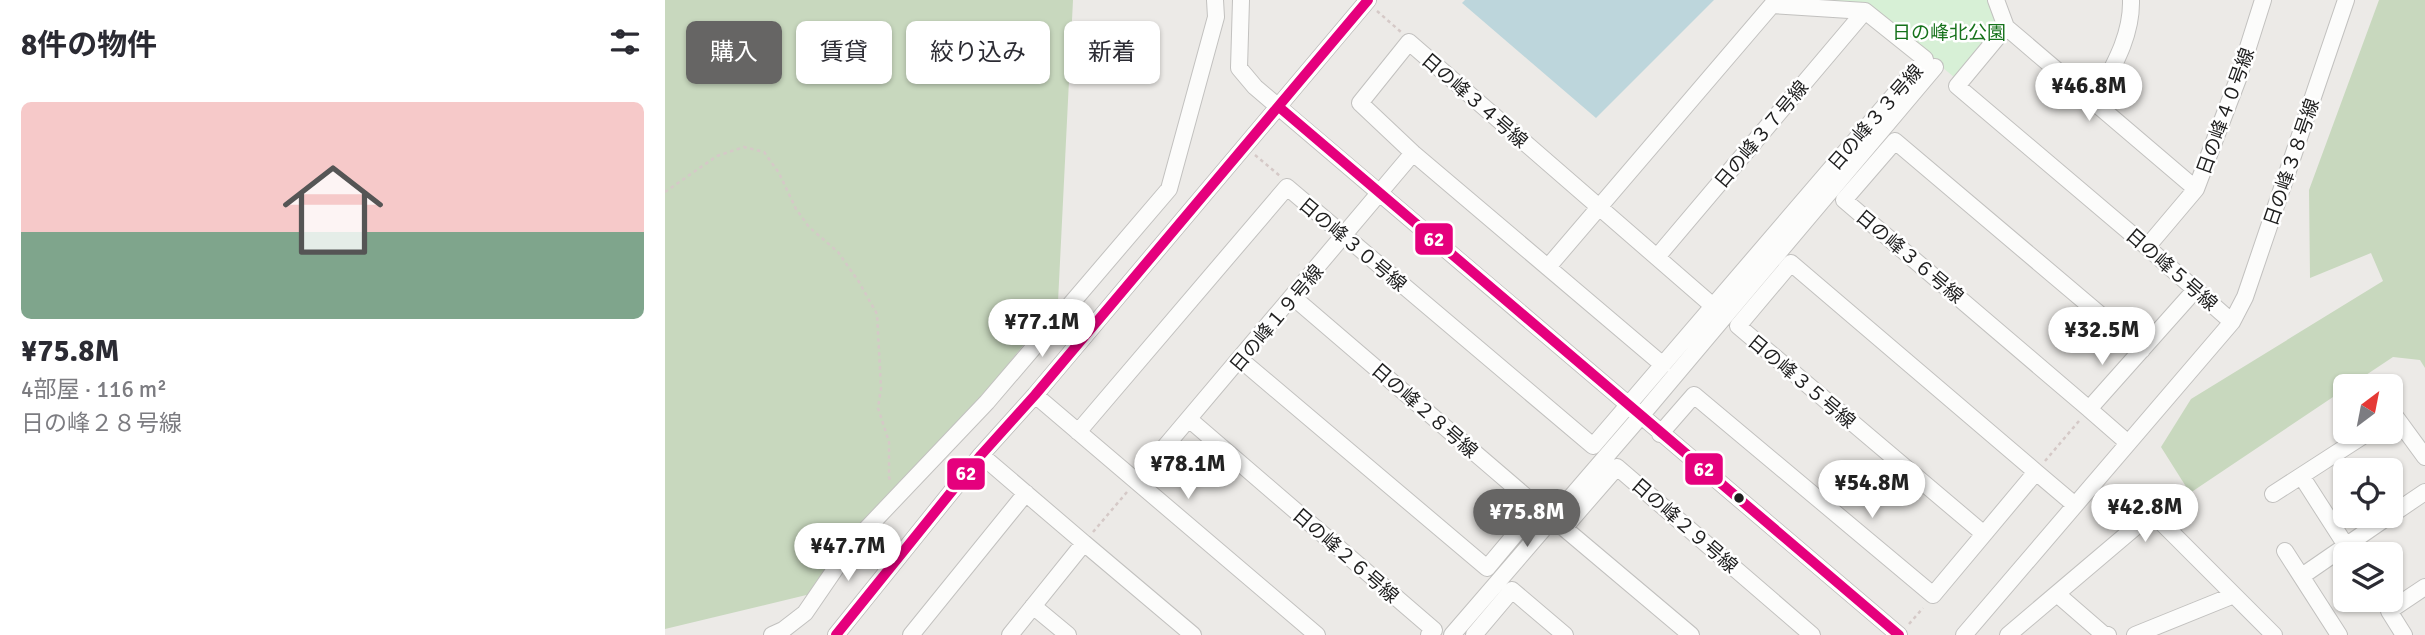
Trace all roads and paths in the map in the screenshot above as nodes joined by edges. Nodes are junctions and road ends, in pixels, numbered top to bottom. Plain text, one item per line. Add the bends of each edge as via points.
1 (1215, 0) edge
2 (1241, 0) edge
3 (1996, 0) edge
4 (2131, 0) edge
5 (2263, 0) edge
6 (2343, 1) edge
7 (1372, 5) edge
8 (1865, 10) junction
9 (2006, 27) junction
10 (1409, 43) junction
11 (1935, 67) dead end
12 (2094, 103) junction
13 (1279, 107) junction
14 (1253, 153) dead end
15 (1413, 153) junction
16 (1287, 187) junction
17 (2196, 189) junction
18 (665, 192) edge
19 (1380, 192) junction
20 (1600, 208) junction
21 (1344, 236) junction
22 (2147, 247) junction
23 (1657, 257) junction
24 (1548, 267) junction
25 (2195, 290) junction
26 (1293, 297) junction
27 (1713, 306) junction
28 (2232, 322) junction
29 (2142, 350) junction
30 (1241, 360) junction
31 (1663, 365) junction
32 (1035, 395) junction
33 (1627, 406) junction
34 (2089, 410) junction
35 (1640, 417) junction
36 (1190, 420) junction
37 (2403, 427) edge
38 (1078, 432) junction
39 (1660, 434) junction
40 (2128, 443) junction
41 (2351, 444) edge
42 (981, 455) junction
43 (2425, 457) edge
44 (2036, 472) junction
45 (2302, 477) junction
46 (1136, 481) junction
47 (2425, 492) edge
48 (1026, 493) junction
49 (2273, 494) dead end
50 (897, 495) junction
51 (2075, 505) junction
52 (2403, 507) edge
53 (2376, 528) edge
54 (1984, 534) junction
55 (1084, 542) junction
56 (2344, 542) edge
57 (2359, 542) edge
58 (2285, 551) dead end
59 (2333, 559) edge
60 (2302, 576) junction
61 (2425, 587) edge
62 (2057, 594) junction
63 (1933, 595) junction
64 (2234, 595) junction
65 (2403, 597) edge
66 (1033, 606) junction
67 (2389, 612) edge
68 (1904, 630) edge
69 (772, 635) edge
70 (836, 635) edge
71 (911, 635) edge
72 (1010, 635) edge
73 (1068, 635) edge
74 (1193, 635) edge
75 (1317, 635) edge
76 (1429, 635) edge
77 (1452, 635) edge
78 (1474, 635) edge
79 (1565, 635) edge
80 (1691, 635) edge
81 (1812, 635) edge
82 (1964, 635) edge
83 (2008, 635) edge
84 (2108, 635) edge
85 (2135, 635) edge
86 (2274, 635) edge
87 (2339, 635) edge
88 (2405, 635) edge

1 - 50 street via 1216,17 1169,189 987,402
2 - 13 street via 1239,68
3 - 9 street
4 - 12 street via 2132,16 2121,52
5 - 17 street, 日の峰４０号線
6 - 28 street, 日の峰３８号線 via 2245,297
7 - 10 path
7 - 13 street
8 - 20 street via 1772,5
8 - 23 street, 日の峰３７号線
8 - 27 street, 日の峰３３号線 via 1925,59
9 - 12 street
9 - 22 street, 日の峰５号線 via 1957,86
10 - 15 street, 日の峰３４号線 via 1360,103
10 - 20 street, 日の峰３４号線
11 - 35 street
12 - 17 street
13 - 19 street
13 - 32 street
14 - 16 path via 1286,181
15 - 19 street, 日の峰１９号線
15 - 24 street, 日の峰３４号線
16 - 21 street, 日の峰３０号線
16 - 38 street, 日の峰３０号線
17 - 22 street, 日の峰４０号線
18 - 50 path via 717,156 744,147 764,152 796,209 838,252 877,314 878,408 889,442 889,477
19 - 21 street, 日の峰１９号線
19 - 33 street
20 - 23 street, 日の峰３４号線
20 - 24 street
21 - 26 street, 日の峰１９号線
21 - 33 street, 日の峰３０号線 via 1593,446
22 - 25 street, 日の峰５号線
23 - 27 street, 日の峰３４号線
24 - 31 street, 日の峰３４号線
25 - 28 street, 日の峰５号線
25 - 29 street
26 - 30 street, 日の峰１９号線
26 - 30 street, 日の峰２８号線 via 1538,507 1487,568
27 - 31 street, 日の峰３３号線
28 - 40 street, 日の峰５号線
29 - 34 street
29 - 34 street, 日の峰３６号線 via 1895,141 1844,201
30 - 36 street, 日の峰１９号線
31 - 33 street, 日の峰３３号線
32 - 38 street
32 - 42 street
33 - 35 street
34 - 40 street
34 - 44 path
35 - 39 street
35 - 77 street
36 - 46 street, 日の峰１９号線
36 - 76 street, 日の峰２６号線 via 1434,630
37 - 43 street
38 - 46 street
39 - 63 street via 1694,395
39 - 68 street
40 - 51 street, 日の峰５号線
41 - 45 street
42 - 48 street
42 - 70 street
44 - 51 street
44 - 54 street
44 - 54 street, 日の峰３５号線 via 1791,263 1738,326
45 - 49 street
45 - 56 street
46 - 55 path
46 - 75 street
47 - 52 street
48 - 55 street
48 - 71 street
50 - 69 street via 853,543 805,613
51 - 82 street, 日の峰５号線
53 - 57 street
54 - 63 street
55 - 66 street
55 - 74 street
58 - 60 street
59 - 60 street
60 - 87 street
61 - 65 street
62 - 64 street via 2152,513
62 - 83 street
62 - 84 street
63 - 68 path
64 - 85 street
64 - 86 street
66 - 72 street
66 - 73 street
67 - 88 street
78 - 79 street via 1512,590
80 - 81 street, 日の峰２９号線 via 1565,528 1617,467

